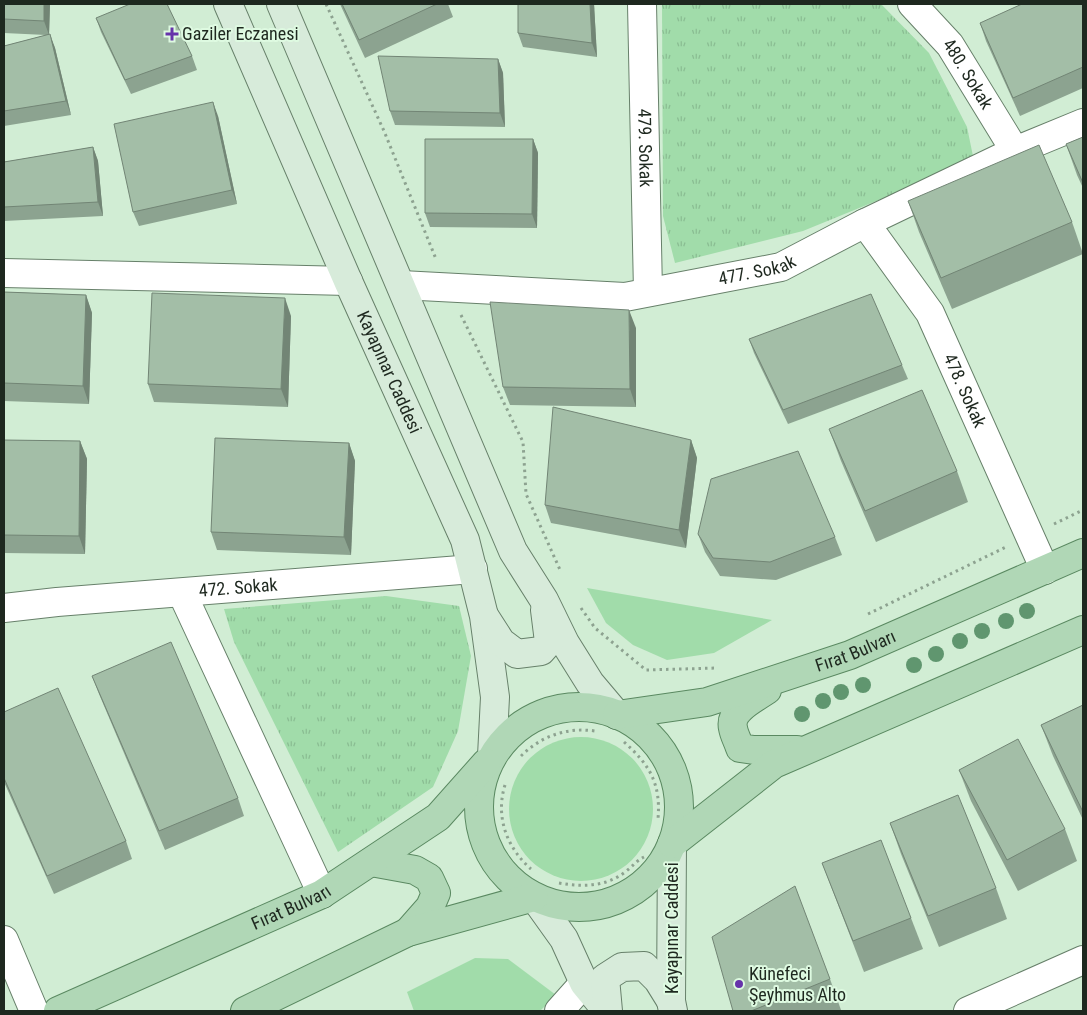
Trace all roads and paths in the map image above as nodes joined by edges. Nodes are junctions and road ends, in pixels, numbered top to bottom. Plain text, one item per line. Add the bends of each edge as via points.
1 (228, 4) edge
2 (282, 4) edge
3 (326, 4) edge
4 (642, 4) edge
5 (912, 4) edge
6 (1083, 123) edge
7 (1015, 151) junction
8 (864, 223) junction
9 (4, 273) edge
10 (348, 281) junction
11 (401, 285) junction
12 (448, 288) junction
13 (648, 292) junction
14 (1083, 510) edge
15 (1030, 535) junction
16 (1083, 553) edge
17 (473, 569) junction
18 (1045, 570) junction
19 (564, 578) dead end
20 (182, 593) junction
21 (544, 600) junction
22 (576, 602) dead end
23 (4, 608) edge
24 (484, 616) junction
25 (865, 616) dead end
26 (1083, 630) edge
27 (726, 667) dead end
28 (791, 674) junction
29 (612, 729) junction
30 (807, 750) junction
31 (505, 759) junction
32 (507, 780) dead end
33 (664, 835) junction
34 (644, 852) dead end
35 (370, 862) junction
36 (541, 884) junction
37 (322, 894) junction
38 (408, 932) junction
39 (4, 940) edge
40 (1083, 960) edge
41 (584, 983) junction
42 (672, 1006) edge
43 (34, 1011) edge
44 (58, 1011) edge
45 (244, 1011) edge
46 (558, 1011) edge
47 (606, 1011) edge
48 (968, 1011) edge

1 - 10 main road, Kayapınar Caddesi
2 - 11 main road
3 - 12 path via 384,131
4 - 13 street, 479. Sokak
5 - 7 street, 480. Sokak via 950,45
6 - 7 street, 477. Sokak
7 - 8 street, 477. Sokak
8 - 13 street, 477. Sokak via 780,266
8 - 15 street, 478. Sokak via 930,314
9 - 10 street
10 - 17 main road, Kayapınar Caddesi via 465,540
11 - 12 street, 477. Sokak
11 - 21 main road via 513,551
12 - 13 street, 477. Sokak via 625,297
12 - 19 path via 523,442 526,494
14 - 15 path
15 - 18 street, 478. Sokak
15 - 25 path
16 - 18 main road, Fırat Bulvarı
17 - 20 street, 472. Sokak
17 - 24 main road, Kayapınar Caddesi
18 - 28 main road, Fırat Bulvarı via 850,655
20 - 23 street, 472. Sokak
20 - 37 street
21 - 24 main road via 549,642 541,650 517,654 501,642
21 - 29 main road
22 - 27 path via 595,628 646,670
24 - 31 main road, Kayapınar Caddesi
26 - 30 main road
28 - 29 main road, Fırat Bulvarı
28 - 30 main road via 746,704 734,715 732,726 740,748
29 - 31 path via 560,732 539,741 522,754
29 - 31 main road, Fırat Bulvarı via 589,708 561,708 534,718 510,734
29 - 33 path via 640,757 652,775 658,796 658,818
29 - 33 main road via 644,730 664,754 676,782 679,814
30 - 33 main road via 774,764
31 - 35 main road, Fırat Bulvarı via 438,817
31 - 36 main road via 480,787 479,820 488,851 507,878
32 - 36 path via 502,795 502,818 508,840
33 - 36 main road via 655,872 630,893 599,905 565,907
33 - 42 main road, Kayapınar Caddesi
34 - 36 path via 624,874 603,883 580,887
35 - 37 main road, Fırat Bulvarı
35 - 38 main road via 415,870 430,878 436,893 430,908
36 - 38 main road
36 - 41 main road
37 - 44 main road, Fırat Bulvarı
38 - 45 main road
39 - 43 street
40 - 48 street
41 - 46 street
41 - 47 main road
42 - 47 main road via 658,980 644,966 622,967 605,978

